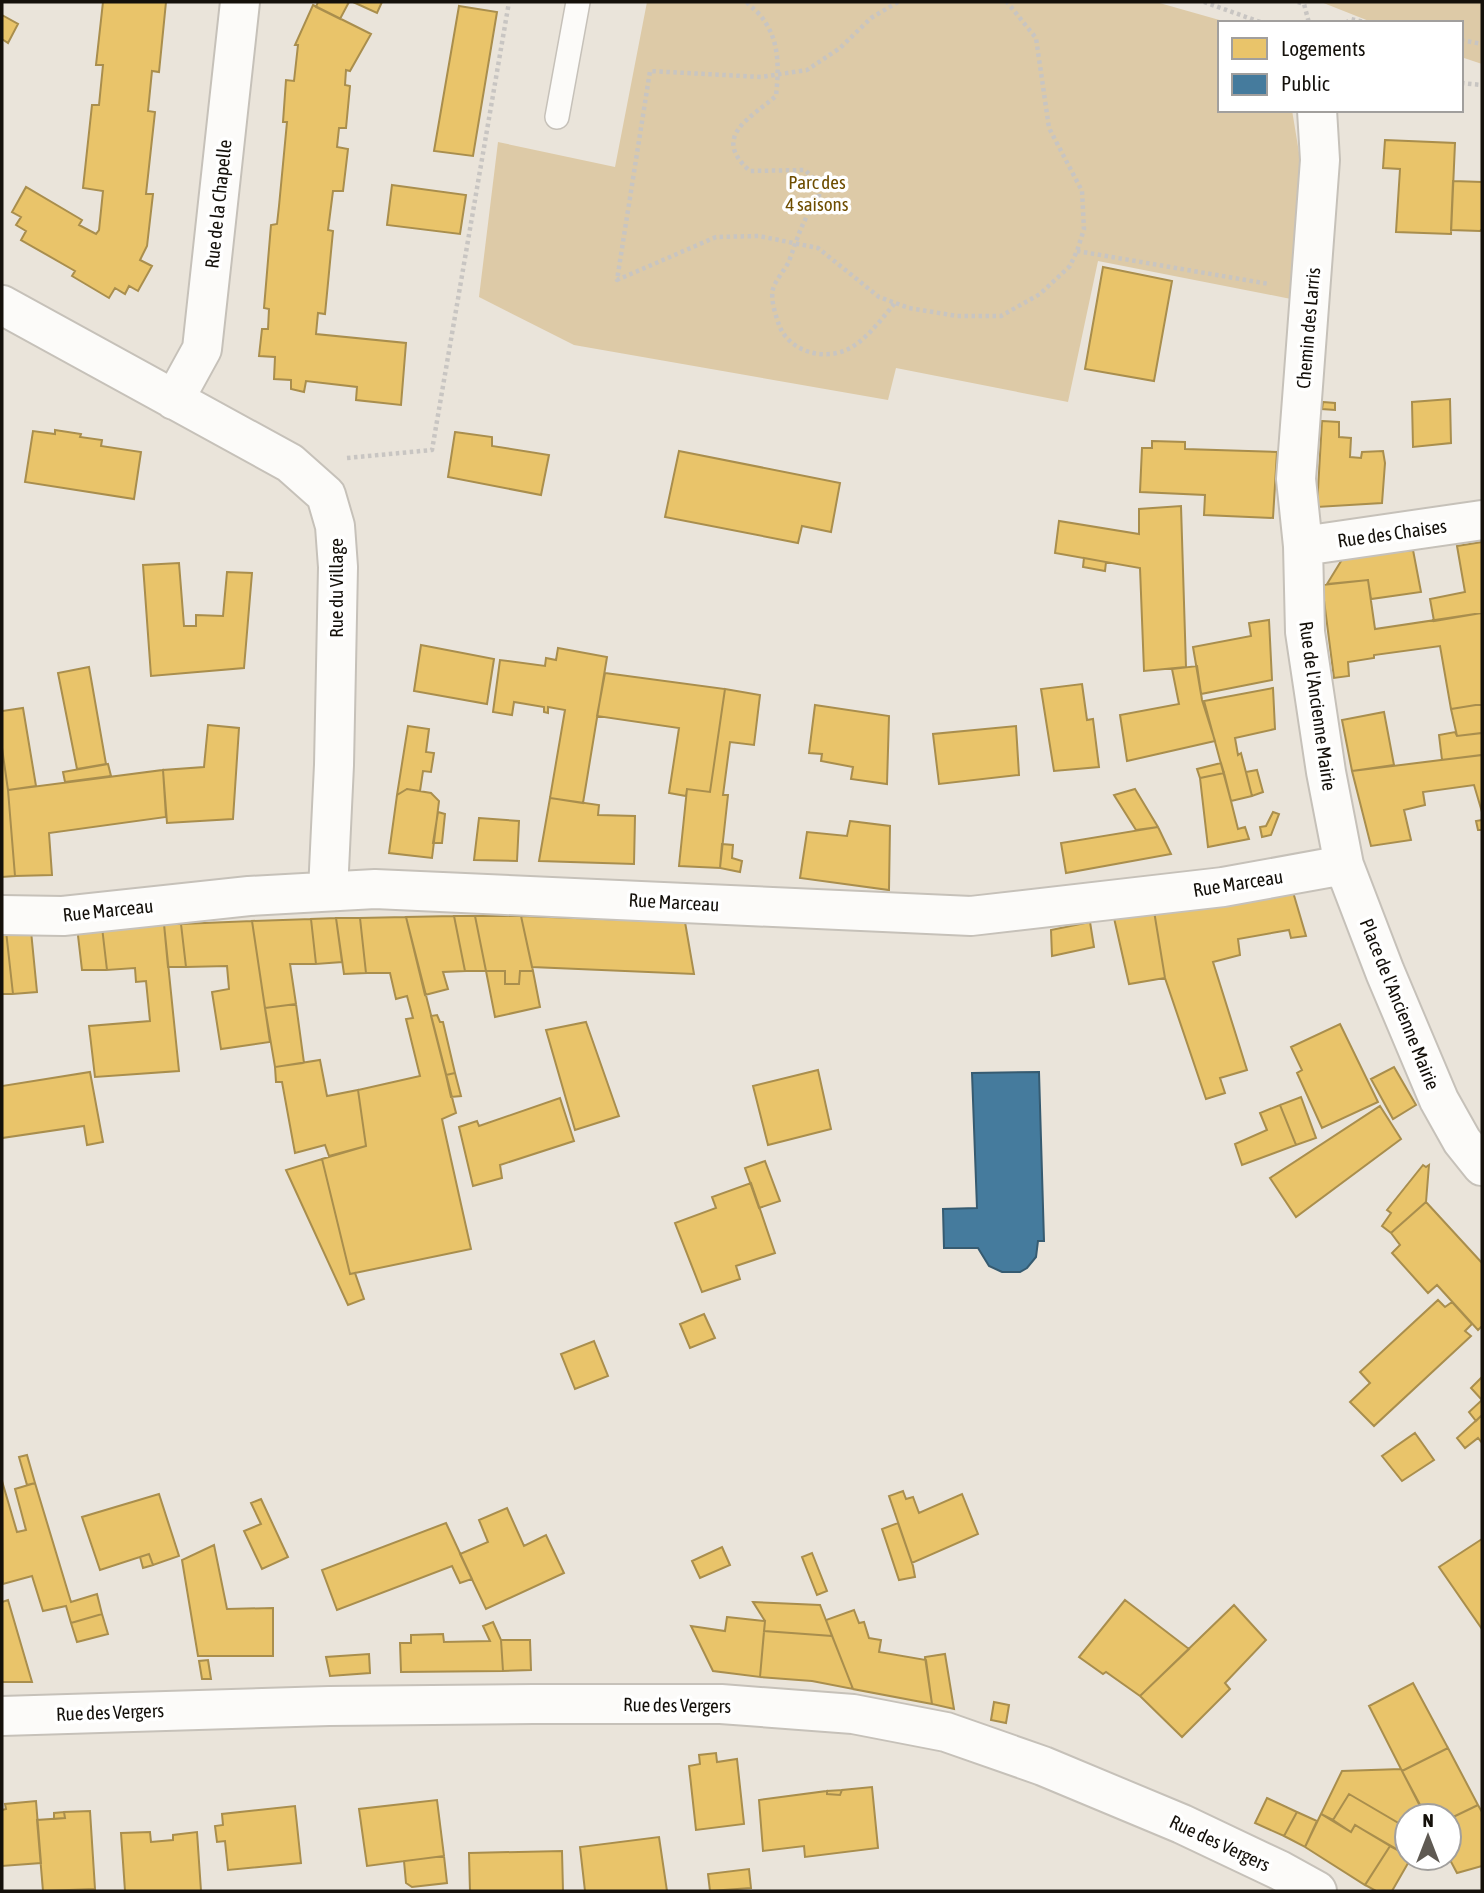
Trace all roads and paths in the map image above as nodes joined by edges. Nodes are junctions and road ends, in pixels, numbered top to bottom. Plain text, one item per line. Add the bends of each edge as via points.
1 (240, 2) edge
2 (509, 2) edge
3 (578, 2) edge
4 (747, 2) edge
5 (896, 2) edge
6 (1007, 2) edge
7 (1204, 2) edge
8 (1298, 2) edge
9 (1257, 21) edge
10 (1308, 21) edge
11 (1463, 40) edge
12 (1482, 44) edge
13 (778, 74) junction
14 (1463, 83) edge
15 (1482, 85) edge
16 (1317, 112) edge
17 (557, 117) dead end
18 (794, 243) junction
19 (1077, 251) junction
20 (1311, 291) junction
21 (895, 303) junction
22 (2, 305) edge
23 (174, 400) junction
24 (290, 463) junction
25 (1482, 520) edge
26 (1303, 546) junction
27 (1344, 865) junction
28 (328, 891) junction
29 (2, 915) edge
30 (1472, 1153) edge
31 (2, 1716) edge
32 (1317, 1891) edge

1 - 23 street, Rue de la Chapelle via 202,349
2 - 24 path via 432,450
3 - 17 lane
4 - 13 path via 774,37
5 - 13 path via 807,70
6 - 19 path via 1036,38 1049,128 1082,191 1084,229
7 - 9 path
8 - 10 path via 1304,4
11 - 12 path
13 - 18 path via 776,96 736,129 732,148 750,171 805,170 819,184 819,200 807,212
13 - 18 path via 650,71 617,280 716,237 759,236
14 - 15 path
16 - 20 street, Chemin des Larris via 1320,160
18 - 21 path via 818,248 879,297
18 - 21 path via 772,289 784,337 802,352 829,354 853,347
19 - 20 path
19 - 21 path via 1070,265 1040,294 1001,316 957,316
20 - 26 street, Chemin des Larris via 1296,479
22 - 23 street, Rue du Village
23 - 24 street, Rue du Village
24 - 28 street, Rue du Village via 326,495 335,526 338,567
25 - 26 street, Rue des Chaises
26 - 27 street, Rue de l'Ancienne Mairie via 1305,632
27 - 28 street, Rue Marceau via 1223,887 971,916 375,889
27 - 30 street, Place de l'Ancienne Mairie via 1439,1100
28 - 29 street, Rue Marceau via 63,916
31 - 32 street, Rue des Vergers via 520,1704 722,1704 853,1714 946,1732 1043,1766 1182,1824

